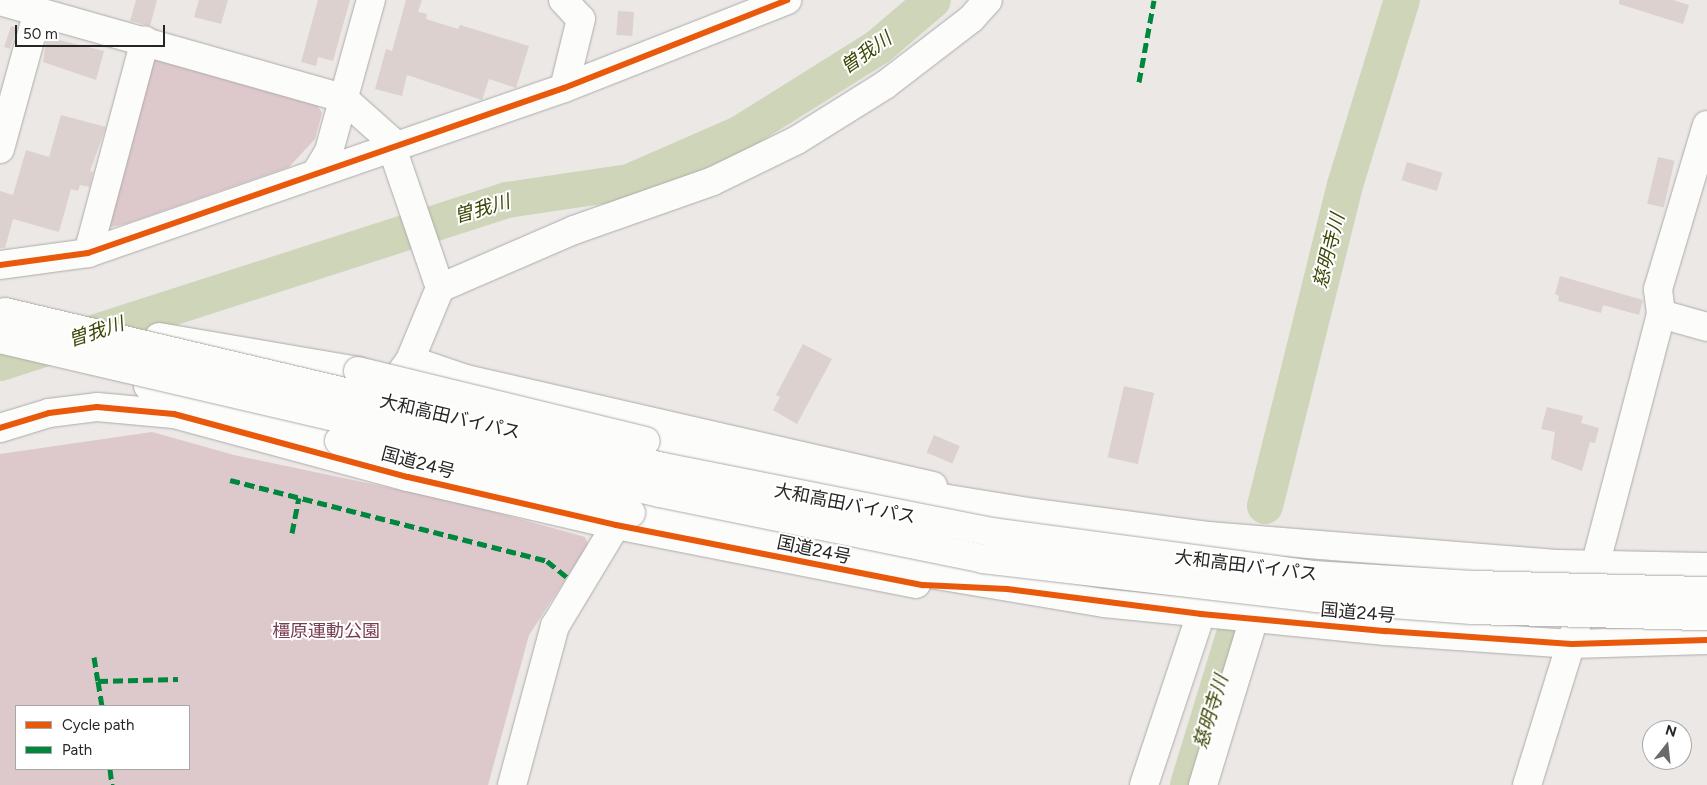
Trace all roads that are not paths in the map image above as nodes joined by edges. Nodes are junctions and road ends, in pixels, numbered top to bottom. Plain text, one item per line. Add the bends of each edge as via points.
1 (0, 0) edge
2 (371, 0) edge
3 (563, 0) edge
4 (787, 0) edge
5 (988, 0) edge
6 (38, 11) junction
7 (145, 41) junction
8 (564, 88) junction
9 (343, 98) junction
10 (1707, 125) edge
11 (0, 149) edge
12 (395, 154) junction
13 (316, 173) junction
14 (88, 253) junction
15 (0, 265) edge
16 (439, 283) junction
17 (2, 311) edge
18 (1662, 314) junction
19 (1707, 327) edge
20 (0, 341) edge
21 (410, 360) junction
22 (0, 428) edge
23 (340, 458) junction
24 (1034, 513) junction
25 (623, 519) junction
26 (1595, 566) junction
27 (1707, 567) edge
28 (1707, 592) edge
29 (1201, 614) junction
30 (1707, 616) edge
31 (1254, 618) junction
32 (1707, 640) edge
33 (1572, 644) junction
34 (512, 785) edge
35 (1144, 785) edge
36 (1203, 785) edge
37 (1527, 785) edge

1 - 6 main road
2 - 9 main road
3 - 8 main road via 581,19
4 - 8 main road
5 - 16 main road via 971,19 885,85 797,140 713,181 574,230
6 - 7 main road
6 - 11 main road
7 - 9 main road
7 - 14 main road
8 - 12 main road
9 - 12 main road via 389,139
9 - 13 main road via 329,151
10 - 18 main road via 1658,289
12 - 13 main road
12 - 16 main road
13 - 14 main road
14 - 15 main road
16 - 21 main road
17 - 24 main road, bridge via 358,371 646,441 862,485
17 - 28 main road, 大和高田バイパス, bridge via 663,467 991,532 1313,574 1473,585
18 - 19 main road
18 - 26 main road
20 - 25 main road, 国道24号, bridge
20 - 30 main road, 大和高田バイパス, bridge via 660,493 983,559 1314,598 1472,610
21 - 23 main road
21 - 24 main road via 466,379 865,468
22 - 23 main road via 49,413 97,407 174,414
23 - 25 main road
24 - 26 main road via 1208,536
25 - 29 main road, 国道24号 via 1007,589
25 - 34 main road via 555,626
26 - 27 main road
26 - 33 main road
29 - 31 main road, 国道24号
29 - 35 main road
31 - 33 main road, 国道24号
31 - 36 main road
32 - 33 main road, 国道24号
33 - 37 main road

